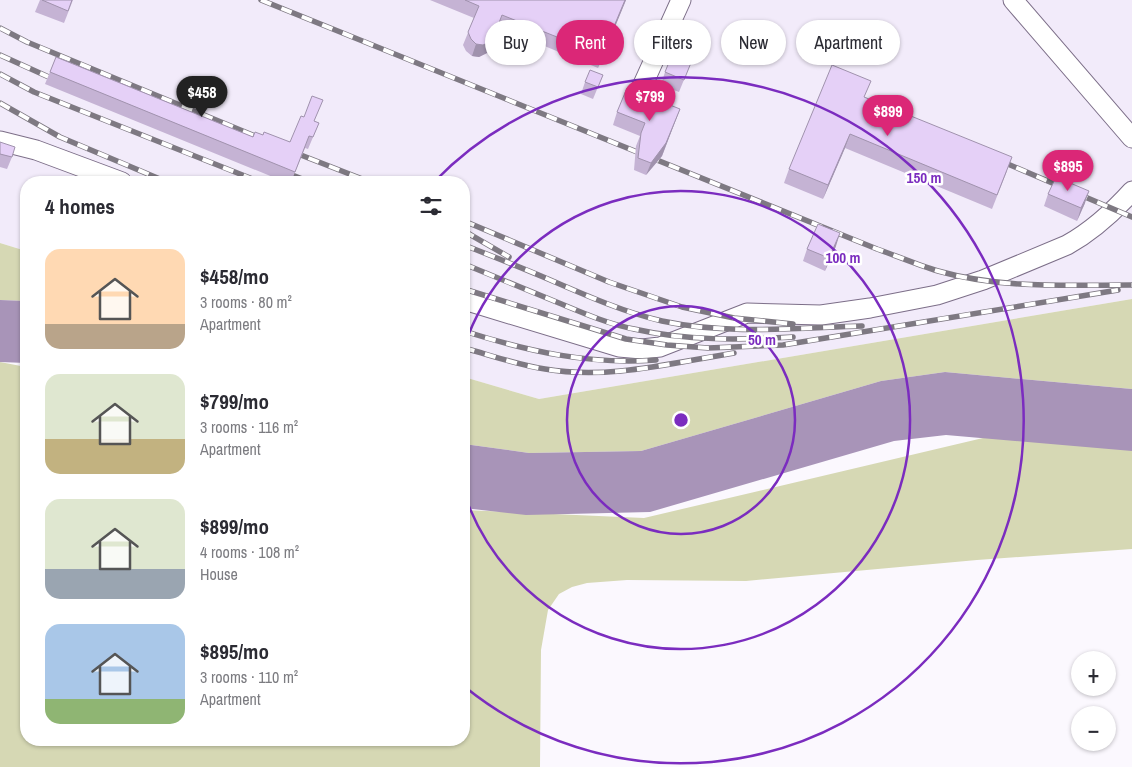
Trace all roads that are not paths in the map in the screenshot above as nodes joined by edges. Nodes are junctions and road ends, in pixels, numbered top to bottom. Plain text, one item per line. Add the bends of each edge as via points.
1 (681, 0) edge
2 (1013, 0) edge
3 (640, 91) edge
4 (1132, 138) edge
5 (0, 141) edge
6 (106, 176) edge
7 (1132, 191) edge
8 (470, 302) edge

1 - 3 lane
2 - 4 lane
5 - 6 lane
7 - 8 lane via 1115,210 1073,242 951,291 843,312 803,316 747,313 652,349 619,347

